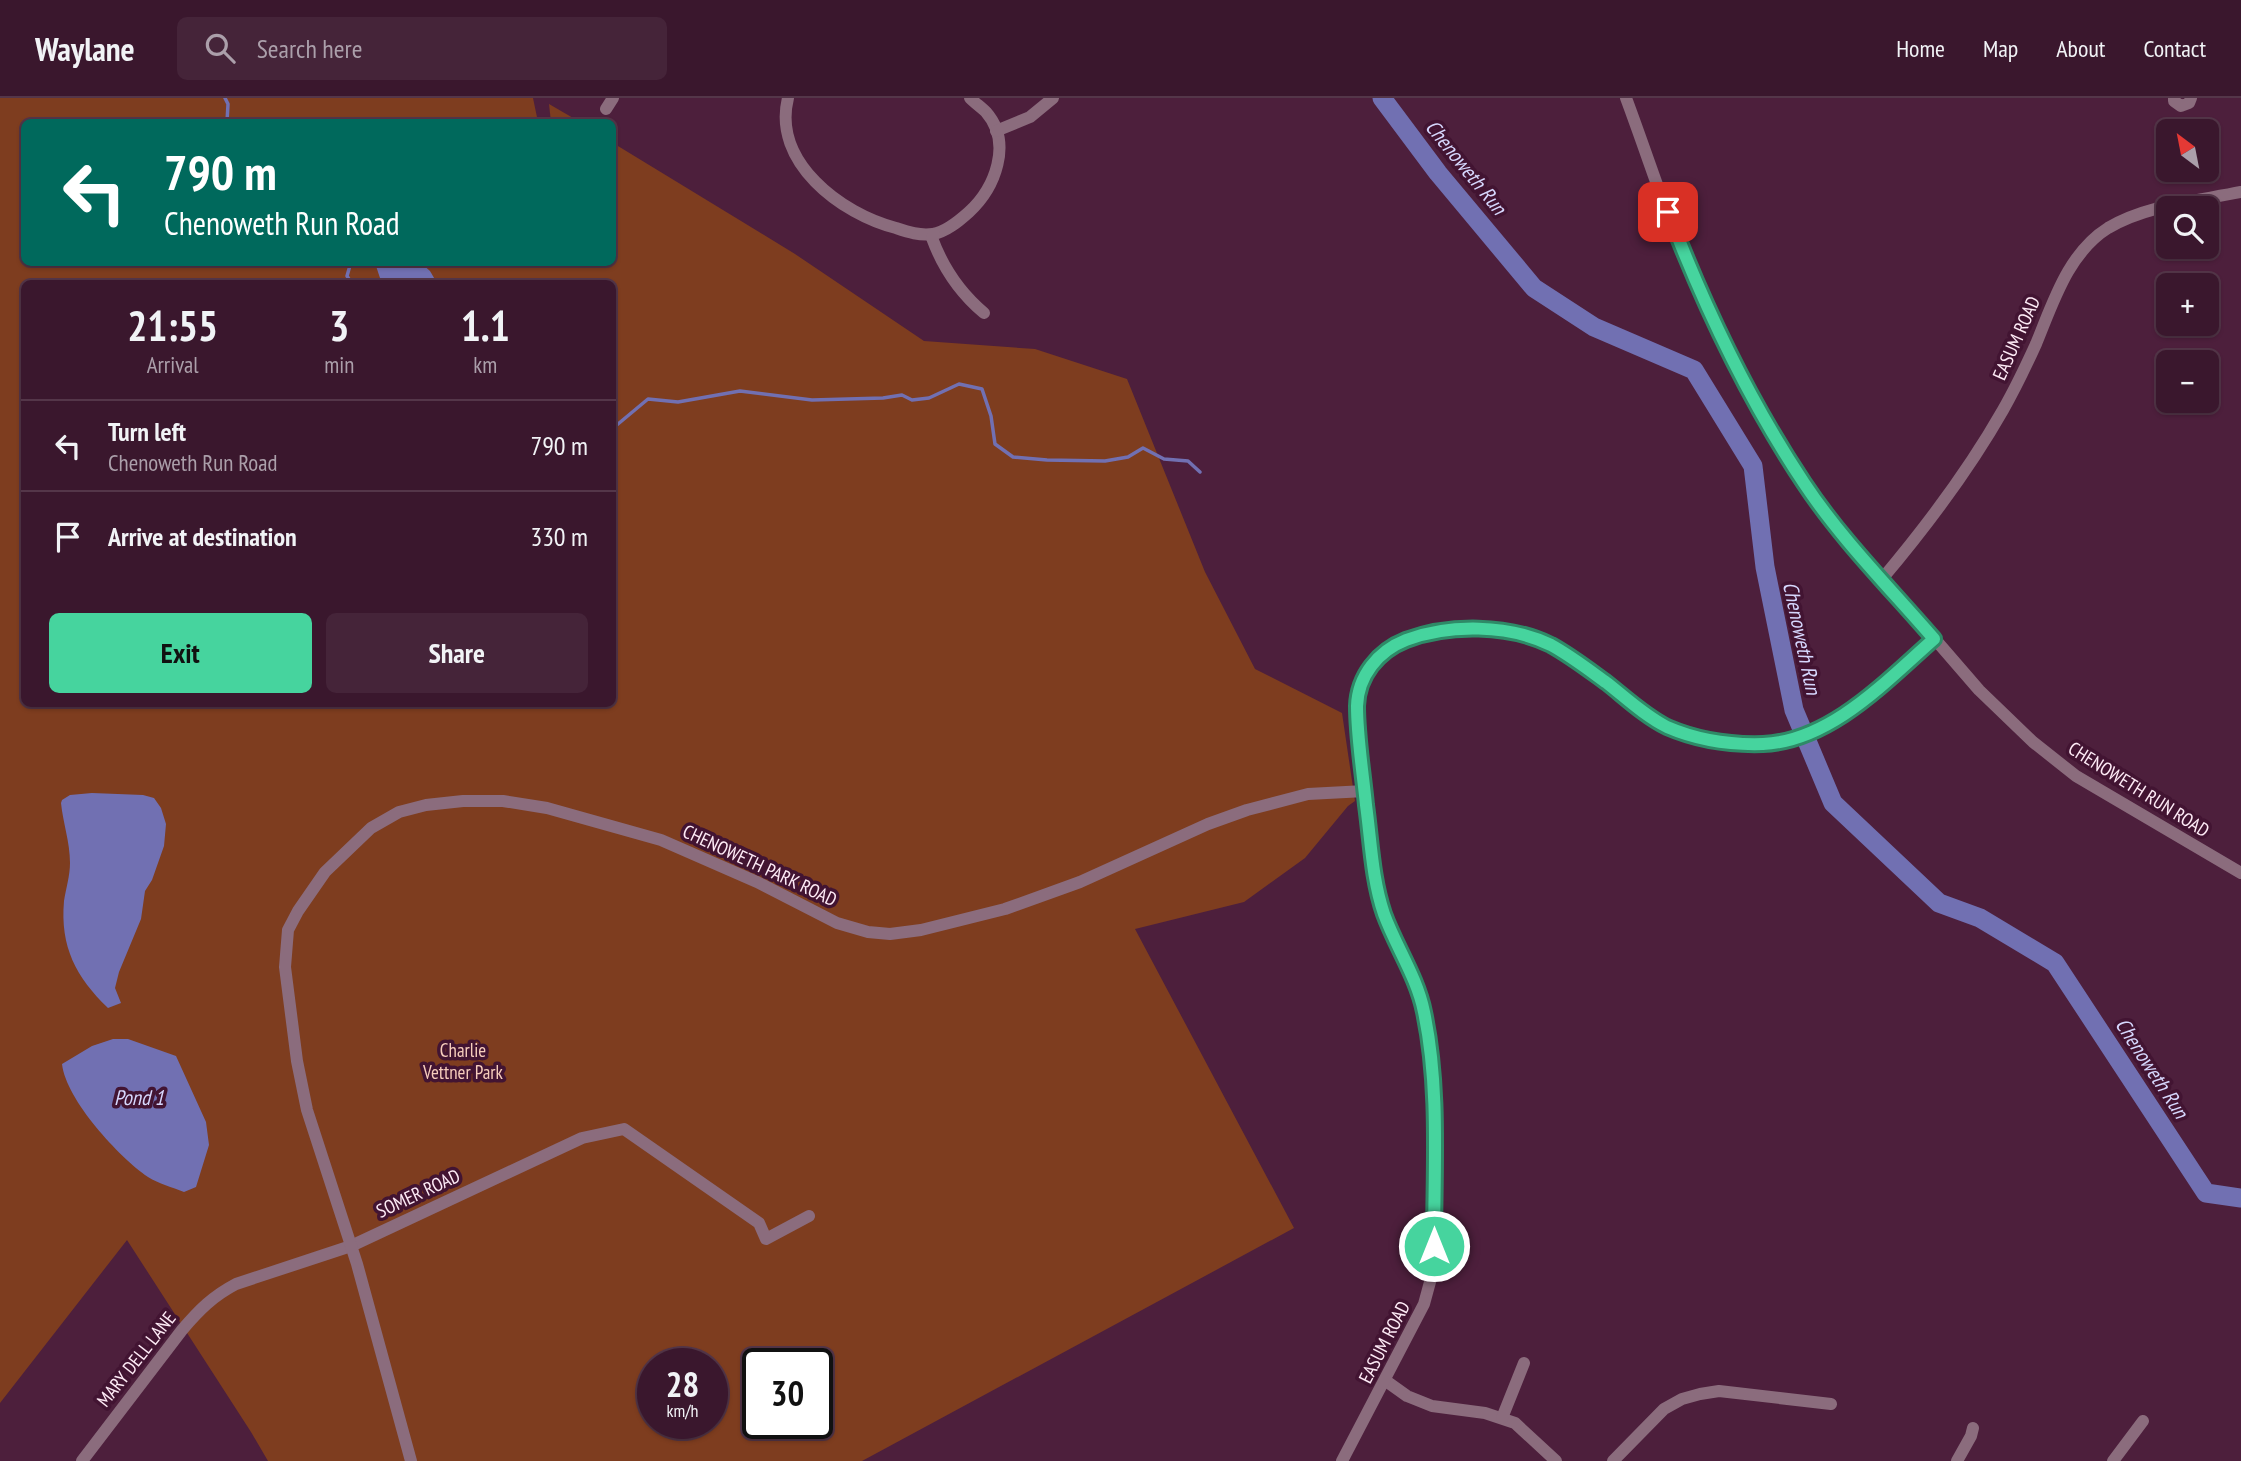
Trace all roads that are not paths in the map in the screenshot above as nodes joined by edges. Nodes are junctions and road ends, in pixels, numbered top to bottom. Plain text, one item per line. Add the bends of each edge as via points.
1 (788, 98) edge
2 (970, 98) edge
3 (1053, 98) edge
4 (1626, 98) edge
5 (2174, 98) edge
6 (2191, 98) edge
7 (996, 131) junction
8 (2241, 192) edge
9 (934, 234) junction
10 (984, 313) dead end
11 (1882, 579) junction
12 (1934, 639) junction
13 (1365, 790) junction
14 (2241, 873) edge
15 (809, 1216) dead end
16 (351, 1246) junction
17 (227, 1289) joint
18 (1524, 1363) dead end
19 (1386, 1381) junction
20 (1831, 1404) dead end
21 (1502, 1418) junction
22 (2143, 1421) dead end
23 (1973, 1428) dead end
24 (82, 1461) edge
25 (411, 1461) edge
26 (1342, 1461) edge
27 (1556, 1461) edge
28 (1613, 1461) edge
29 (1957, 1461) edge
30 (2113, 1461) edge

1 - 9 street via 785,118 790,142 826,192 879,224
2 - 7 street via 987,113
3 - 7 street via 1030,117
4 - 11 street, CHENOWETH RUN ROAD via 1692,274 1767,423 1825,512
5 - 6 street via 2182,106
7 - 9 street via 997,170 987,192 964,218
8 - 11 street, EASUM ROAD via 2130,218 2088,246 2060,286 2026,366 1980,447
9 - 10 street via 947,272
11 - 12 street, CHENOWETH RUN ROAD
12 - 13 street, EASUM ROAD via 1849,711 1813,732 1763,744 1707,740 1682,733 1647,715 1571,657 1538,639 1498,630 1420,636 1392,647 1377,659 1359,694
12 - 14 street, CHENOWETH RUN ROAD via 2004,716 2076,776
13 - 16 street, CHENOWETH PARK ROAD via 1308,794 1247,810 1068,887 993,912 890,934 837,923 661,841 547,808 463,801 399,812 371,828 325,872 288,930 289,1011 299,1076
13 - 19 street, EASUM ROAD via 1376,885 1424,1013 1434,1110 1433,1271 1424,1304
15 - 16 street, SOMER ROAD via 766,1239 759,1223 624,1129 582,1138
16 - 17 street, SOMER ROAD
16 - 25 street, CHENOWETH PARK ROAD
17 - 24 street, MARY DELL LANE via 199,1309
18 - 21 street
19 - 21 street via 1432,1406
19 - 26 street, EASUM ROAD
20 - 28 street via 1719,1391 1700,1394 1664,1409
21 - 27 street via 1514,1423
22 - 30 street
23 - 29 street

